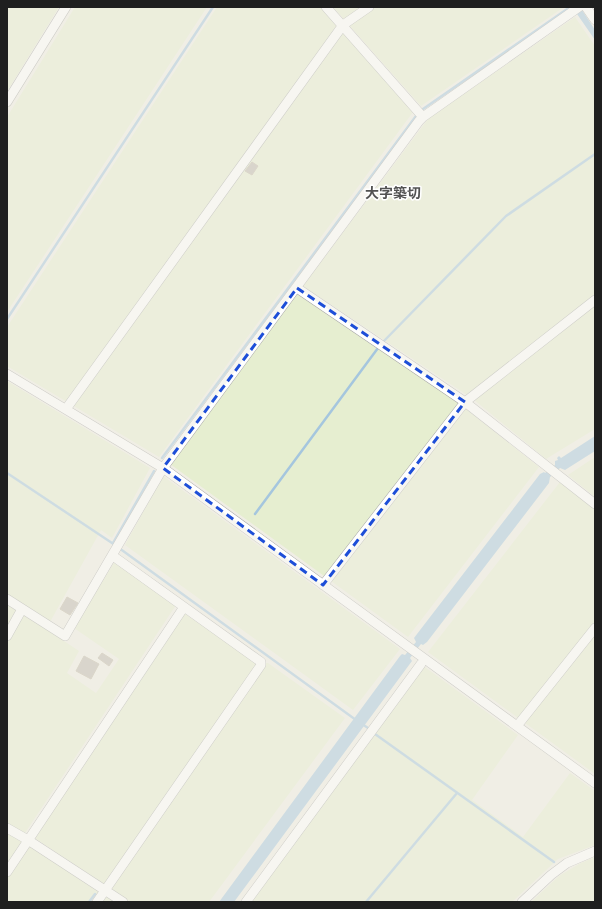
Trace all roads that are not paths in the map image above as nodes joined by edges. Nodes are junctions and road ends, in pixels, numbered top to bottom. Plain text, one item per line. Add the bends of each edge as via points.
1 (66, 7) edge
2 (326, 7) edge
3 (369, 7) edge
4 (586, 7) edge
5 (577, 8) edge
6 (595, 20) edge
7 (343, 25) junction
8 (8, 97) edge
9 (423, 116) junction
10 (296, 288) junction
11 (595, 300) edge
12 (7, 374) edge
13 (465, 402) junction
14 (66, 409) junction
15 (163, 468) junction
16 (595, 504) edge
17 (116, 550) junction
18 (323, 585) junction
19 (7, 599) edge
20 (184, 607) junction
21 (22, 609) junction
22 (595, 628) edge
23 (7, 636) edge
24 (420, 659) junction
25 (517, 726) junction
26 (595, 783) edge
27 (7, 828) edge
28 (28, 840) junction
29 (595, 851) edge
30 (7, 872) edge
31 (105, 890) junction
32 (97, 902) edge
33 (123, 902) edge
34 (246, 902) edge
35 (522, 902) edge

1 - 8 street
2 - 7 street
3 - 7 street
4 - 6 street
5 - 9 street
7 - 9 street
7 - 14 street
9 - 10 street
10 - 13 street
10 - 15 street
11 - 13 street
12 - 14 street
13 - 16 street
13 - 18 street
14 - 15 street
15 - 17 street
15 - 18 street
17 - 20 street
17 - 21 street via 65,636
18 - 24 street via 406,645
19 - 21 street
20 - 28 street
20 - 31 street via 261,662 261,665
21 - 23 street
22 - 25 street
24 - 25 street
24 - 34 street
25 - 26 street
27 - 28 street
28 - 30 street
28 - 31 street
29 - 35 street via 567,864
31 - 32 street
31 - 33 street

